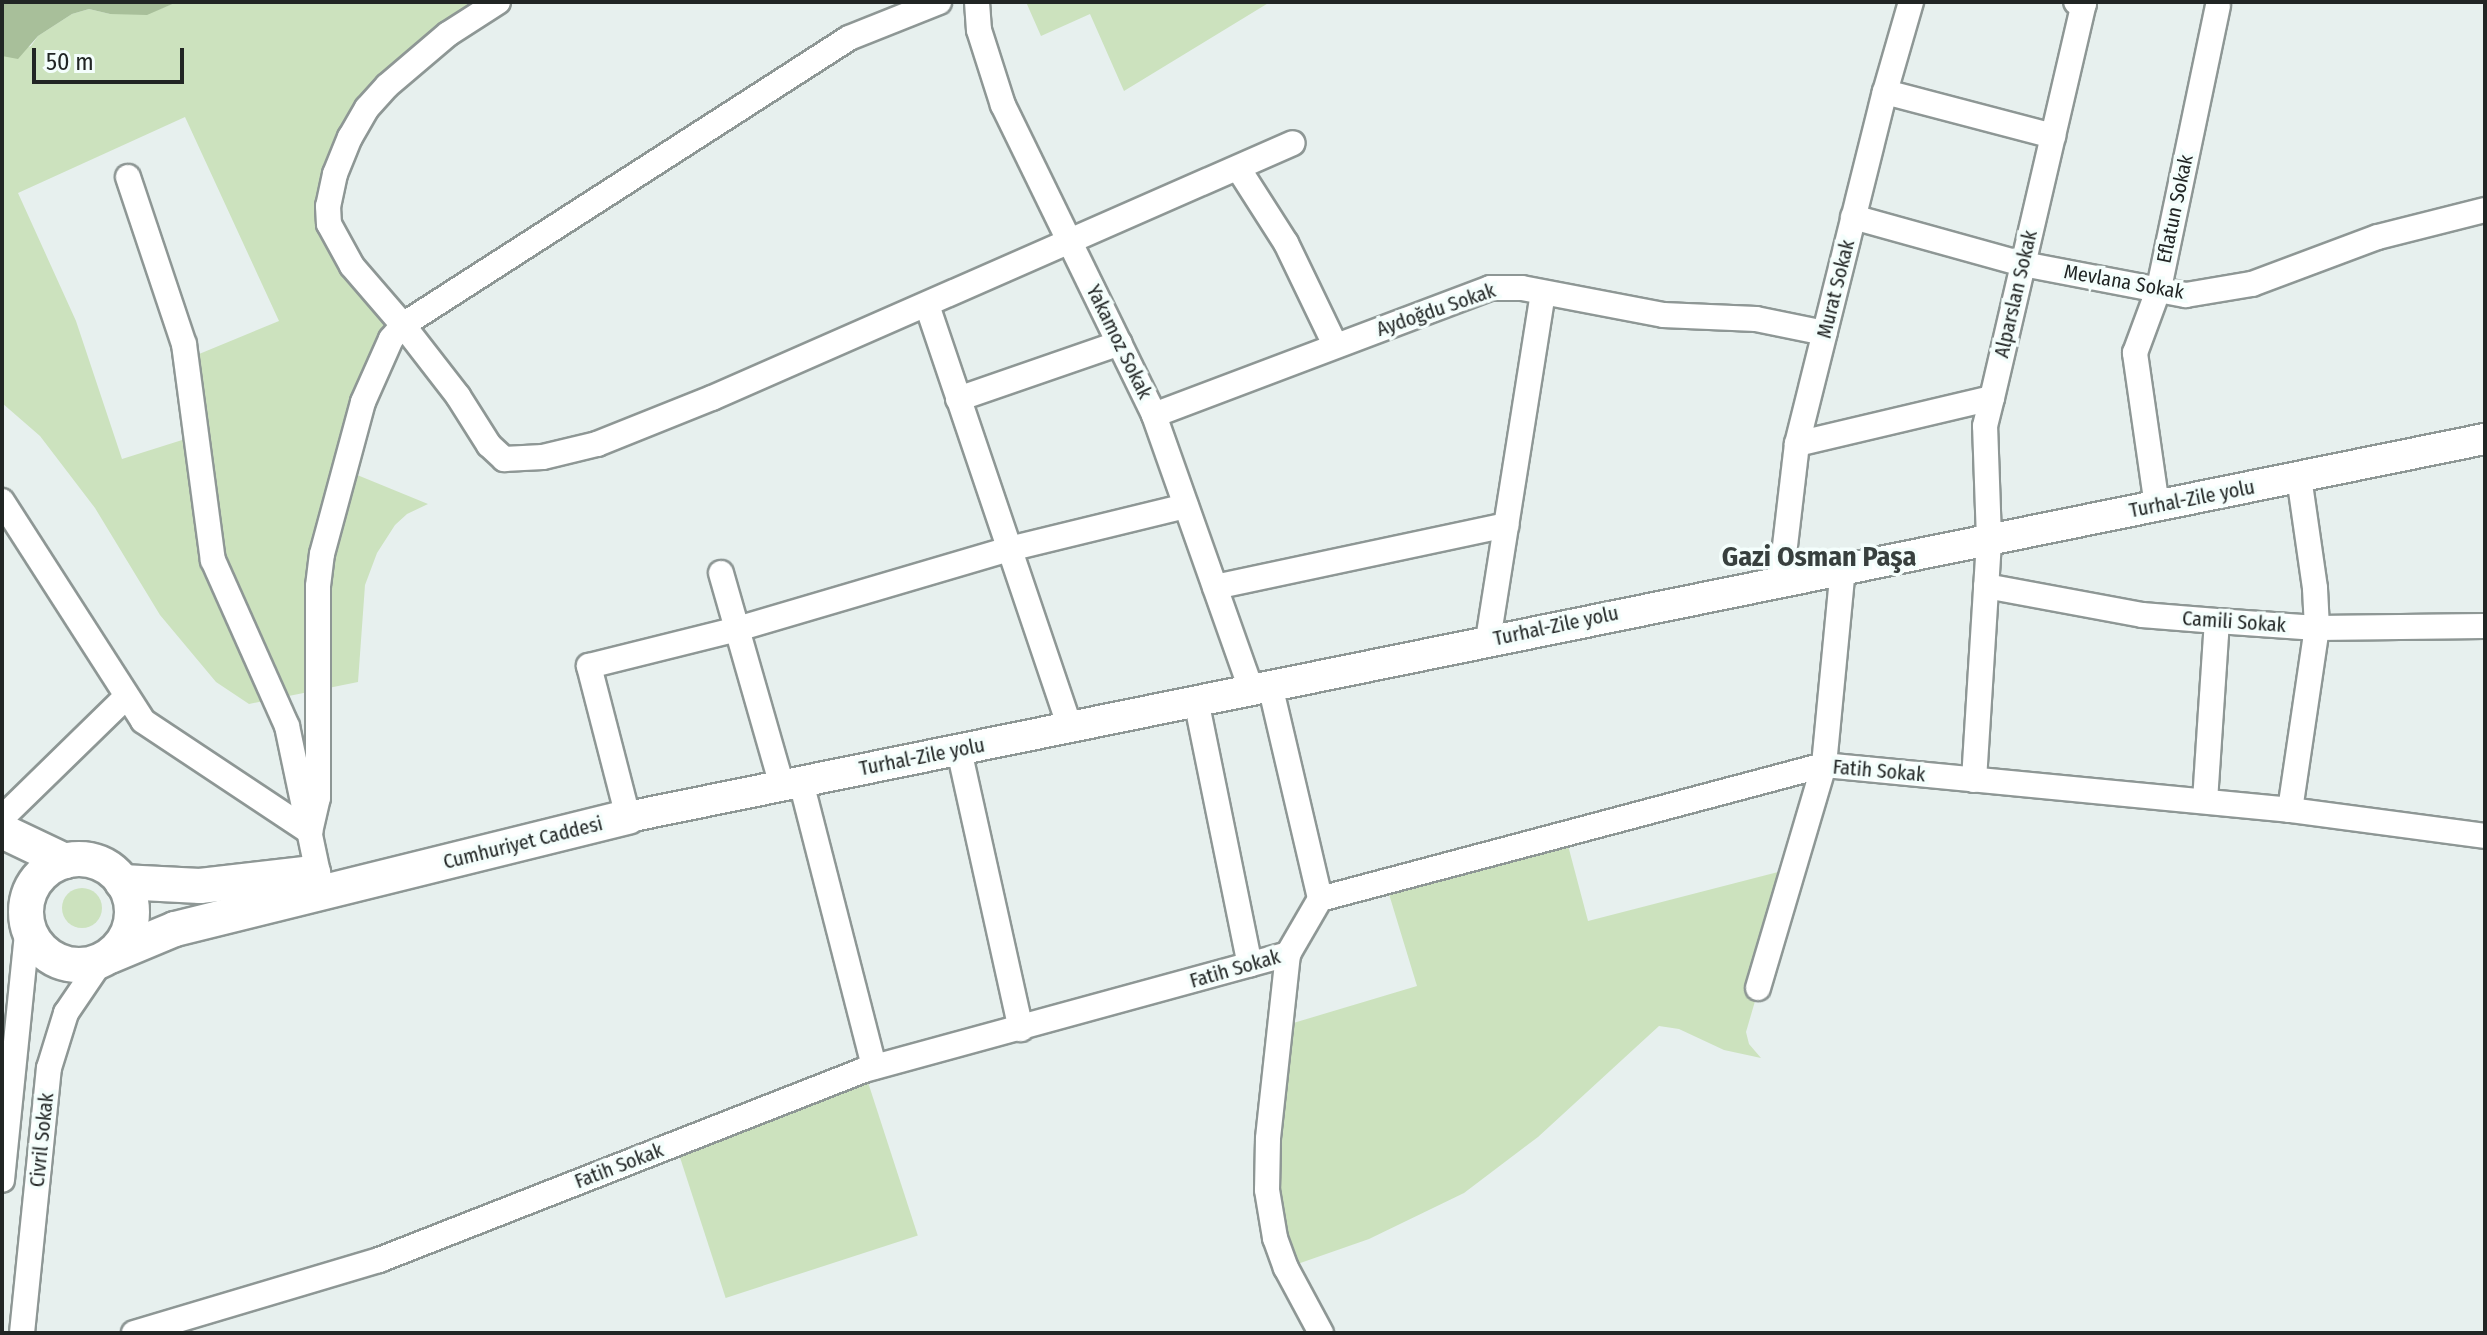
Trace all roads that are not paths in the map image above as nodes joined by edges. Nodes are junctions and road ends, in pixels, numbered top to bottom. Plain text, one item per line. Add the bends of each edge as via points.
1 (498, 2) edge
2 (939, 2) edge
3 (977, 2) edge
4 (1911, 2) edge
5 (2076, 2) edge
6 (2218, 6) dead end
7 (1885, 92) junction
8 (2053, 136) junction
9 (1293, 143) dead end
10 (1238, 168) junction
11 (128, 177) dead end
12 (2485, 210) edge
13 (1853, 217) junction
14 (1070, 242) junction
15 (2023, 264) junction
16 (2159, 288) junction
17 (1543, 293) junction
18 (927, 305) junction
19 (403, 325) junction
20 (1825, 333) junction
21 (1120, 343) junction
22 (1335, 345) junction
23 (1992, 398) junction
24 (958, 399) junction
25 (1154, 415) junction
26 (2485, 439) edge
27 (1797, 444) junction
28 (2299, 477) junction
29 (2, 501) edge
30 (1186, 506) junction
31 (2157, 506) junction
32 (1506, 525) junction
33 (1989, 539) junction
34 (1009, 549) junction
35 (1843, 568) junction
36 (721, 573) dead end
37 (1781, 580) junction
38 (1986, 586) junction
39 (1215, 587) junction
40 (2217, 621) junction
41 (2485, 626) edge
42 (2317, 628) junction
43 (737, 629) junction
44 (1488, 640) junction
45 (1260, 687) junction
46 (125, 698) junction
47 (1196, 700) junction
48 (1070, 727) junction
49 (959, 750) junction
50 (1824, 765) junction
51 (1974, 780) junction
52 (792, 784) junction
53 (2205, 801) junction
54 (2290, 810) junction
55 (628, 817) junction
56 (2, 818) edge
57 (2, 831) edge
58 (310, 832) junction
59 (2485, 836) edge
60 (65, 861) junction
61 (318, 873) junction
62 (122, 882) junction
63 (2, 883) edge
64 (1320, 899) junction
65 (27, 917) junction
66 (1288, 954) junction
67 (106, 958) junction
68 (1250, 965) junction
69 (1758, 988) dead end
70 (1021, 1029) junction
71 (874, 1067) junction
72 (2, 1180) edge
73 (162, 1328) edge
74 (22, 1333) edge
75 (134, 1333) edge
76 (1321, 1333) edge

1 - 19 street via 448,34 387,86 350,137 335,174 328,206 334,235 352,266
2 - 19 street via 849,38
3 - 14 street, Yakamoz Sokak via 979,30 1003,105
4 - 7 street, Murat Sokak
5 - 8 street, Alparslan Sokak via 2084,4
6 - 16 street, Eflatun Sokak
7 - 8 street
7 - 13 street, Murat Sokak
8 - 15 street, Alparslan Sokak
9 - 10 street
10 - 14 street
10 - 22 street via 1286,243
11 - 58 street via 184,344 213,560 287,726
12 - 16 street, Mevlana Sokak via 2378,237 2230,290 2186,295
13 - 15 street, Mevlana Sokak
13 - 20 street, Murat Sokak
14 - 18 street
14 - 21 street, Yakamoz Sokak
15 - 16 street, Mevlana Sokak
15 - 23 street, Alparslan Sokak
16 - 31 street, Eflatun Sokak via 2135,353
17 - 20 street, Aydoğdu Sokak via 1663,315 1756,319
17 - 22 street, Aydoğdu Sokak via 1490,288
17 - 32 street
18 - 19 street via 597,444 512,460 489,445
18 - 24 street
19 - 58 street via 367,390 322,554 318,798
20 - 27 street, Murat Sokak
21 - 24 street
21 - 25 street, Yakamoz Sokak
22 - 25 street, Aydoğdu Sokak
23 - 27 street
23 - 33 street, Alparslan Sokak via 1984,456
24 - 34 street
25 - 30 street, Yakamoz Sokak
26 - 28 main road, Turhal-Zile yolu
27 - 37 street, Murat Sokak
28 - 31 main road, Turhal-Zile yolu
28 - 42 street
29 - 46 street
30 - 34 street
30 - 39 street, Yakamoz Sokak
31 - 33 main road, Turhal-Zile yolu
32 - 39 street
32 - 44 street
33 - 35 main road, Turhal-Zile yolu
33 - 38 street, Alparslan Sokak
34 - 43 street
34 - 48 street
35 - 37 main road, Turhal-Zile yolu
35 - 50 street
36 - 43 street
37 - 44 main road, Turhal-Zile yolu
38 - 40 street, Camili Sokak via 2142,615
38 - 51 street, Alparslan Sokak
39 - 45 street, Yakamoz Sokak
40 - 42 street, Camili Sokak
40 - 53 street
41 - 42 street, Camili Sokak
42 - 54 street
43 - 52 street
43 - 55 street via 589,666
44 - 45 main road, Turhal-Zile yolu
45 - 47 main road, Turhal-Zile yolu
45 - 64 street, Yakamoz Sokak
46 - 56 street
46 - 58 street via 150,728
47 - 48 main road, Turhal-Zile yolu
47 - 68 street
48 - 49 main road, Turhal-Zile yolu
49 - 52 main road, Turhal-Zile yolu
49 - 70 street
50 - 51 street, Fatih Sokak
50 - 64 street, Fatih Sokak
50 - 69 street
51 - 53 street, Fatih Sokak
52 - 55 main road, Turhal-Zile yolu
52 - 71 street
53 - 54 street, Fatih Sokak
54 - 59 street, Fatih Sokak
55 - 61 highway, Cumhuriyet Caddesi
55 - 67 highway, Cumhuriyet Caddesi via 175,929
57 - 60 highway, Cumhuriyet Caddesi
58 - 61 street
60 - 62 highway, Cumhuriyet Caddesi via 92,861
60 - 65 highway via 35,882
61 - 62 highway, Cumhuriyet Caddesi via 200,886
62 - 67 highway via 132,908 130,926
63 - 65 highway, Cumhuriyet Caddesi
64 - 66 street, Fatih Sokak
65 - 67 highway, Cumhuriyet Caddesi via 36,943 57,960 84,965
65 - 72 street, Civril Sokak
66 - 68 street, Fatih Sokak
66 - 76 street via 1267,1190 1286,1268
67 - 74 street, Civril Sokak via 66,1013 49,1068
68 - 70 street, Fatih Sokak
70 - 71 street, Fatih Sokak
71 - 73 street, Fatih Sokak via 379,1260
73 - 75 street, Fatih Sokak

